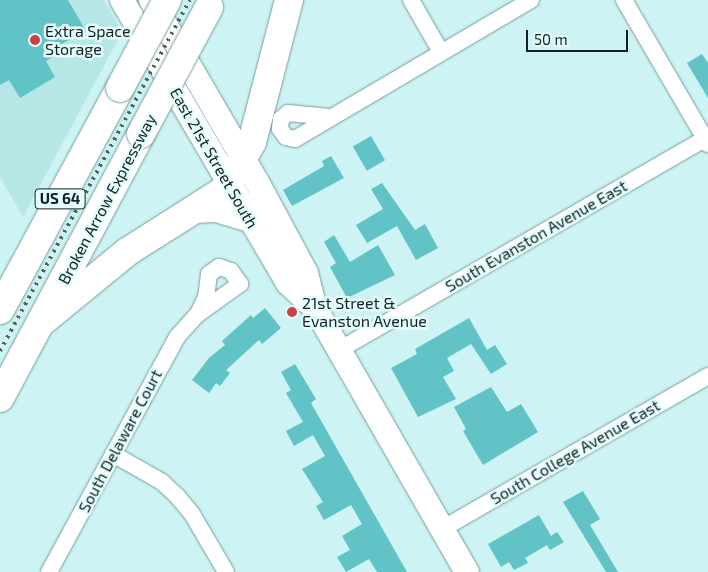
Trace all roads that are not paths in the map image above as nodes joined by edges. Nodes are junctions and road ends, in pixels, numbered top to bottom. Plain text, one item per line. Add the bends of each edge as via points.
1 (122, 0) edge
2 (151, 0) edge
3 (167, 0) edge
4 (290, 0) edge
5 (411, 0) edge
6 (531, 0) edge
7 (624, 0) edge
8 (211, 3) edge
9 (441, 52) junction
10 (329, 117) dead end
11 (707, 140) edge
12 (245, 159) junction
13 (229, 183) junction
14 (194, 209) junction
15 (249, 218) junction
16 (315, 308) junction
17 (0, 310) edge
18 (198, 314) dead end
19 (43, 321) junction
20 (339, 350) junction
21 (708, 376) edge
22 (0, 398) edge
23 (113, 454) junction
24 (442, 529) junction
25 (49, 572) edge
26 (226, 572) edge
27 (467, 572) edge

1 - 13 main road, East 21st Street South
2 - 12 main road, East 21st Street South
3 - 17 highway, US 64, bridge
4 - 12 highway
5 - 9 street
6 - 9 street
7 - 11 street
8 - 19 highway, Broken Arrow Expressway / US 64, bridge
9 - 10 street
11 - 20 street, South Evanston Avenue East
12 - 13 highway
12 - 16 main road, East 21st Street South via 306,273
13 - 14 highway
13 - 15 main road, East 21st Street South
14 - 15 highway via 216,208
14 - 19 highway via 127,252
15 - 16 main road, East 21st Street South via 288,283
16 - 20 main road, East 21st Street South
18 - 23 street, South Delaware Court via 172,345
19 - 22 highway, Broken Arrow Expressway / US 64
20 - 24 main road, East 21st Street South
21 - 24 street, South College Avenue East
23 - 25 street, South Delaware Court
23 - 26 street via 162,482 177,496 192,514
24 - 27 main road, East 21st Street South

